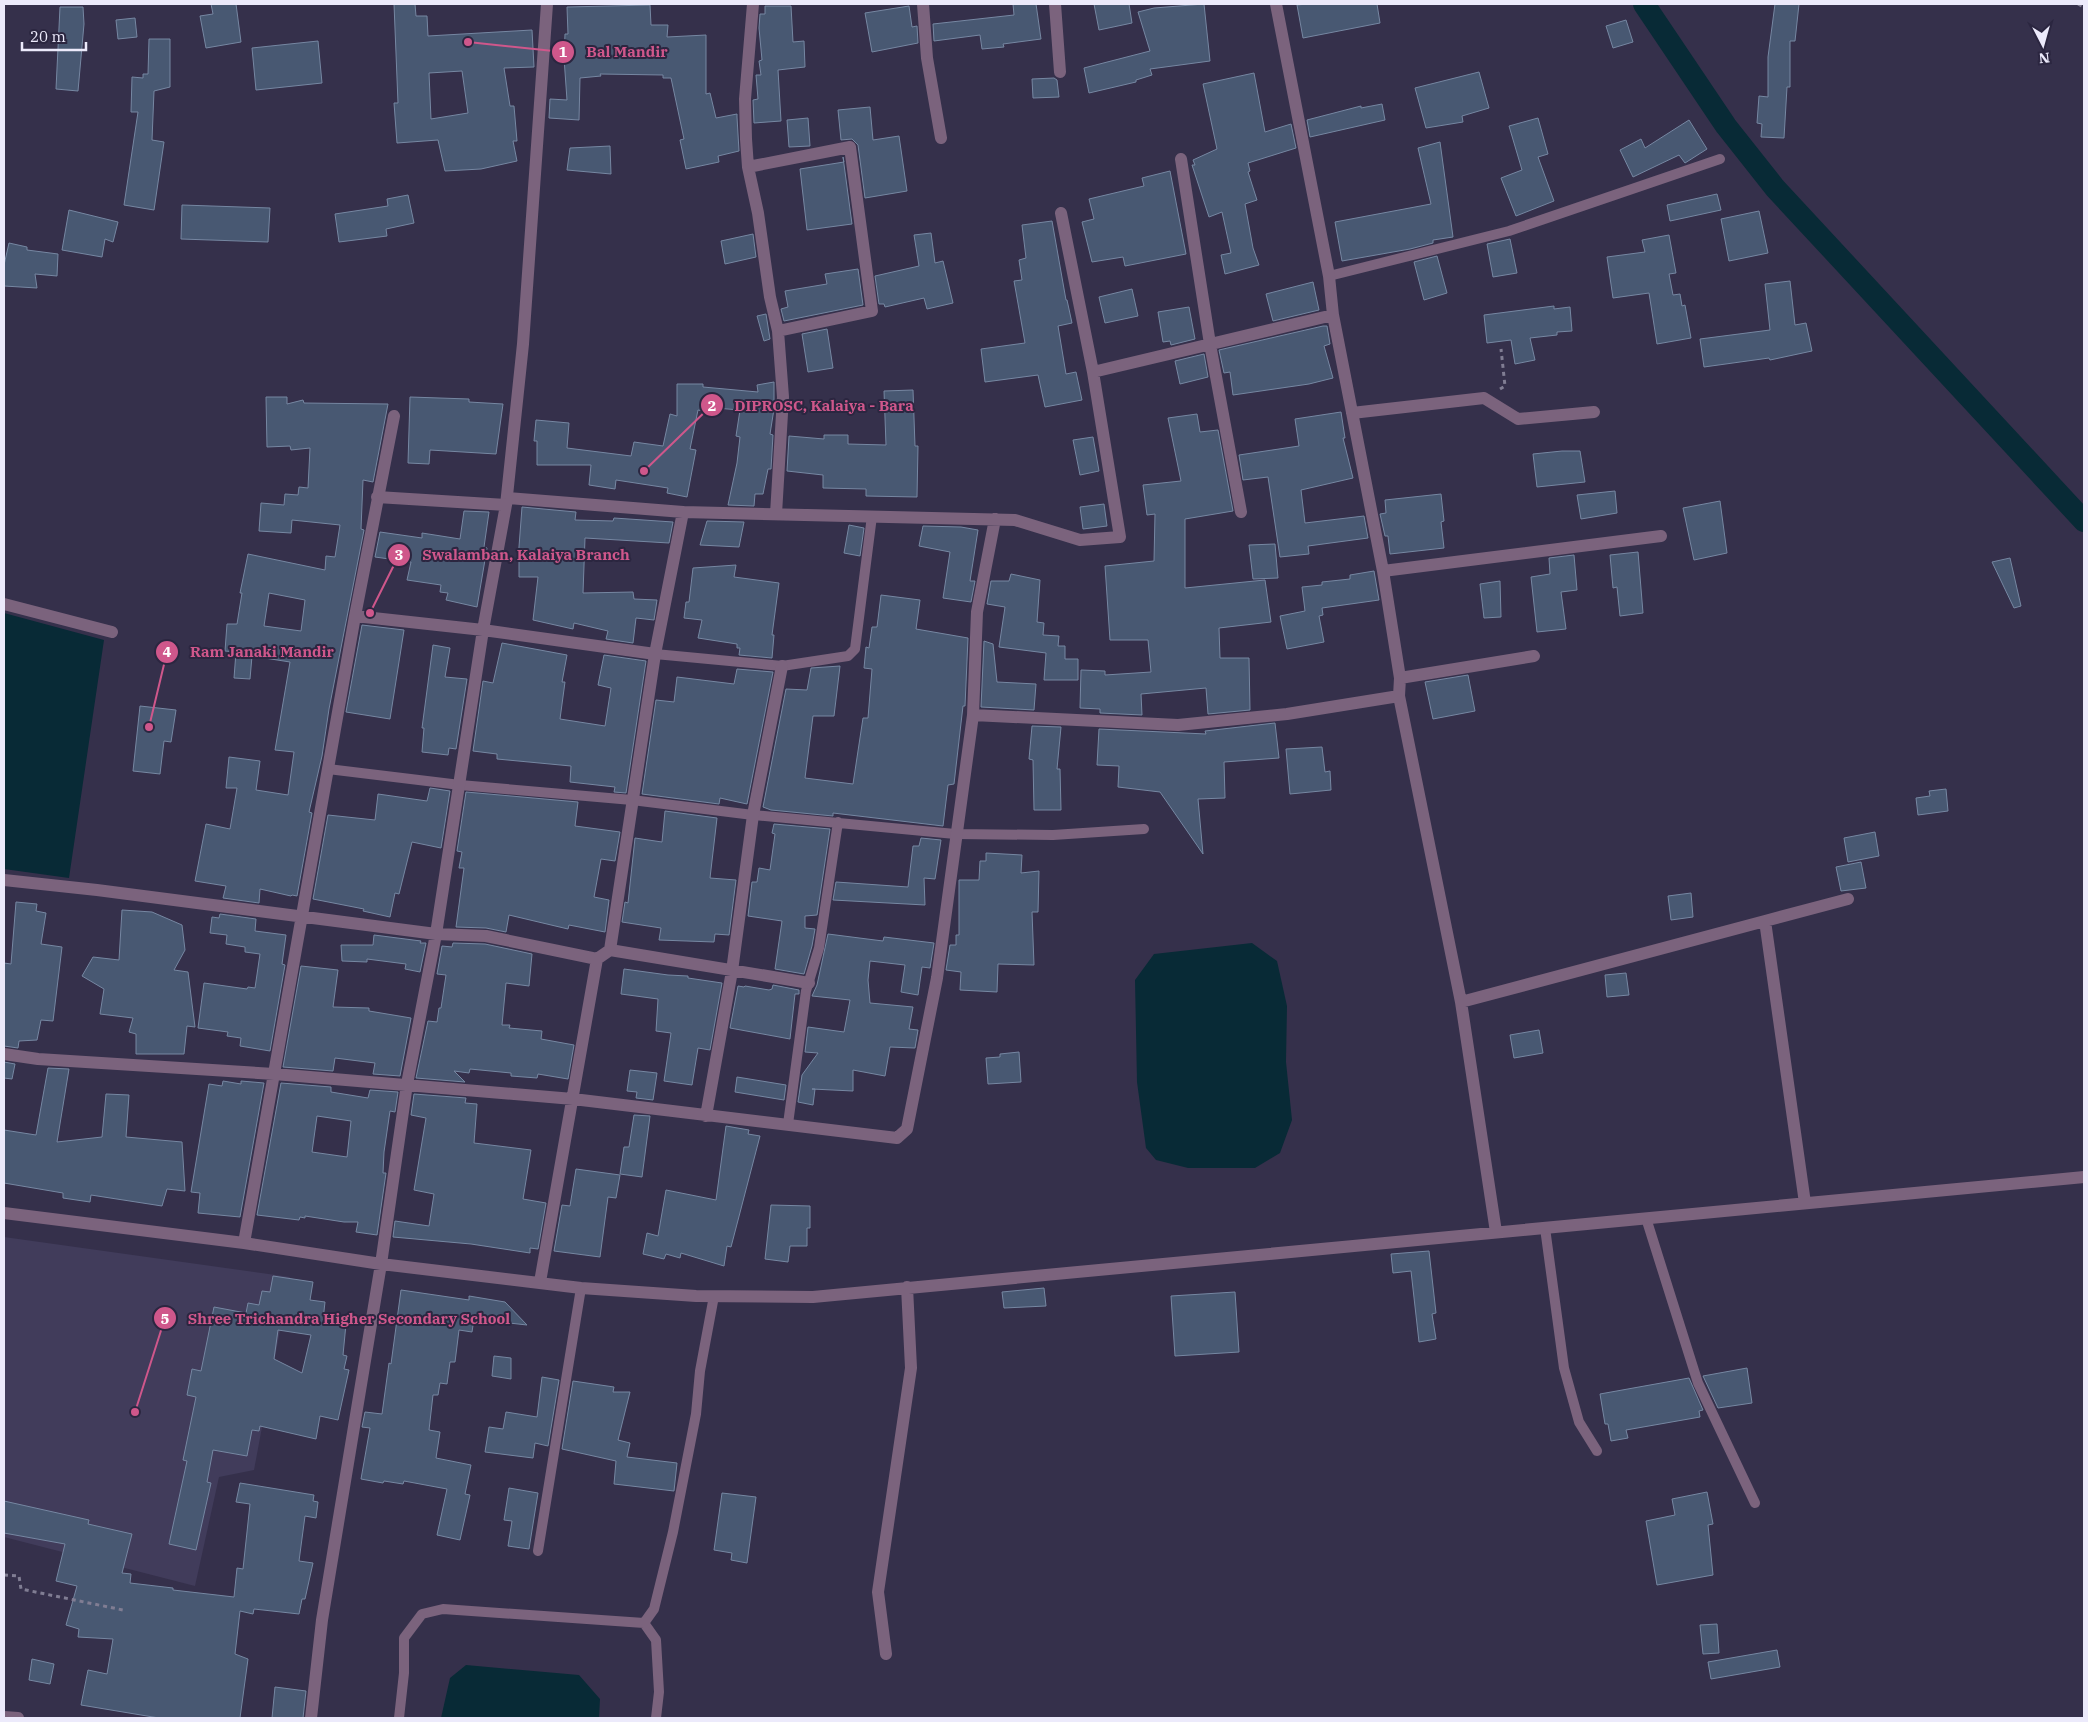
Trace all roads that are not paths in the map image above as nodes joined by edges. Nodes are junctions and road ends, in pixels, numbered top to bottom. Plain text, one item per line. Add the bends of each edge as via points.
1 (547, 4) edge
2 (753, 4) edge
3 (923, 4) edge
4 (1055, 4) edge
5 (1279, 4) edge
6 (1060, 72) dead end
7 (942, 138) dead end
8 (1181, 159) dead end
9 (1720, 159) dead end
10 (748, 167) junction
11 (1061, 213) dead end
12 (1329, 276) junction
13 (1333, 315) junction
14 (778, 331) junction
15 (1210, 344) junction
16 (1093, 372) junction
17 (1594, 412) dead end
18 (1352, 413) junction
19 (394, 416) dead end
20 (377, 497) junction
21 (507, 502) junction
22 (683, 512) junction
23 (1241, 512) dead end
24 (776, 514) junction
25 (872, 516) junction
26 (995, 519) junction
27 (1661, 536) dead end
28 (1383, 572) junction
29 (4, 604) edge
30 (354, 616) junction
31 (483, 630) junction
32 (112, 632) dead end
33 (655, 654) junction
34 (1534, 656) dead end
35 (782, 666) junction
36 (1400, 678) junction
37 (1399, 696) junction
38 (973, 715) junction
39 (328, 769) junction
40 (460, 785) junction
41 (632, 800) junction
42 (753, 815) junction
43 (838, 822) junction
44 (1144, 829) dead end
45 (955, 834) junction
46 (4, 880) edge
47 (1848, 899) dead end
48 (302, 918) junction
49 (1765, 921) junction
50 (436, 934) junction
51 (610, 950) junction
52 (597, 959) junction
53 (732, 971) junction
54 (809, 983) junction
55 (1461, 1002) junction
56 (4, 1054) edge
57 (274, 1074) junction
58 (408, 1084) junction
59 (573, 1099) junction
60 (706, 1116) junction
61 (788, 1124) junction
62 (2084, 1177) edge
63 (1805, 1203) junction
64 (4, 1213) edge
65 (1646, 1218) junction
66 (1546, 1228) junction
67 (1496, 1232) junction
68 (244, 1243) junction
69 (381, 1264) junction
70 (540, 1282) junction
71 (907, 1287) junction
72 (581, 1288) junction
73 (714, 1296) junction
74 (1597, 1451) dead end
75 (1755, 1503) dead end
76 (538, 1551) dead end
77 (644, 1624) junction
78 (886, 1654) dead end
79 (397, 1716) edge
80 (4, 1717) edge
81 (18, 1718) edge
82 (311, 1718) edge
83 (656, 1718) edge

1 - 21 street via 523,344
2 - 10 street via 745,99
3 - 7 street via 927,58
4 - 6 street
5 - 12 street
8 - 15 street
9 - 12 lane via 1508,231
10 - 14 street
10 - 14 street via 850,147 872,311
11 - 16 street
12 - 13 street
13 - 15 street
13 - 18 street
14 - 24 street via 783,397
15 - 16 street
15 - 23 street
16 - 26 street via 1120,537 1080,540 1014,520
17 - 18 street via 1518,419 1484,398
18 - 28 street
19 - 20 street
20 - 21 street
20 - 30 street
21 - 22 street
21 - 31 street
22 - 24 street
22 - 33 street
24 - 25 street
25 - 26 street
25 - 35 lane via 855,649 848,656
26 - 38 street via 977,612
27 - 28 street
28 - 36 street
29 - 32 street
30 - 31 street
30 - 39 street
31 - 33 street
31 - 40 street
33 - 35 lane
33 - 41 street
34 - 36 street
35 - 42 street
36 - 37 street
37 - 38 street via 1287,714 1178,725
37 - 55 street
38 - 45 street
39 - 40 lane
39 - 48 street
40 - 41 lane
40 - 50 street
41 - 42 lane
41 - 51 street
42 - 43 lane
42 - 53 street
43 - 45 lane
43 - 54 lane via 819,948
44 - 45 lane via 1053,835
45 - 61 street via 937,978 907,1129 897,1138
46 - 48 street
47 - 49 street
48 - 50 street
48 - 57 street
49 - 55 street
49 - 63 street
50 - 52 street via 486,936
50 - 58 street
51 - 52 street
51 - 53 street
52 - 59 street
53 - 54 street
53 - 60 street
54 - 61 lane
55 - 67 street
56 - 57 street
57 - 58 street
57 - 68 street
58 - 59 street
58 - 69 street
59 - 60 street
59 - 70 street
60 - 61 street
62 - 63 street
63 - 65 street
64 - 68 street
65 - 66 street
65 - 75 lane via 1698,1383
66 - 67 street
66 - 74 lane via 1564,1368 1579,1422
67 - 71 street
68 - 69 street
69 - 70 street
69 - 82 street via 322,1620
70 - 72 street
71 - 73 street via 813,1297
71 - 78 street via 911,1368 878,1592
72 - 73 street
72 - 76 lane
73 - 77 lane via 673,1532 654,1609
77 - 79 lane via 443,1609 422,1614 404,1638 404,1673
77 - 83 lane via 656,1640 659,1692
80 - 81 street

